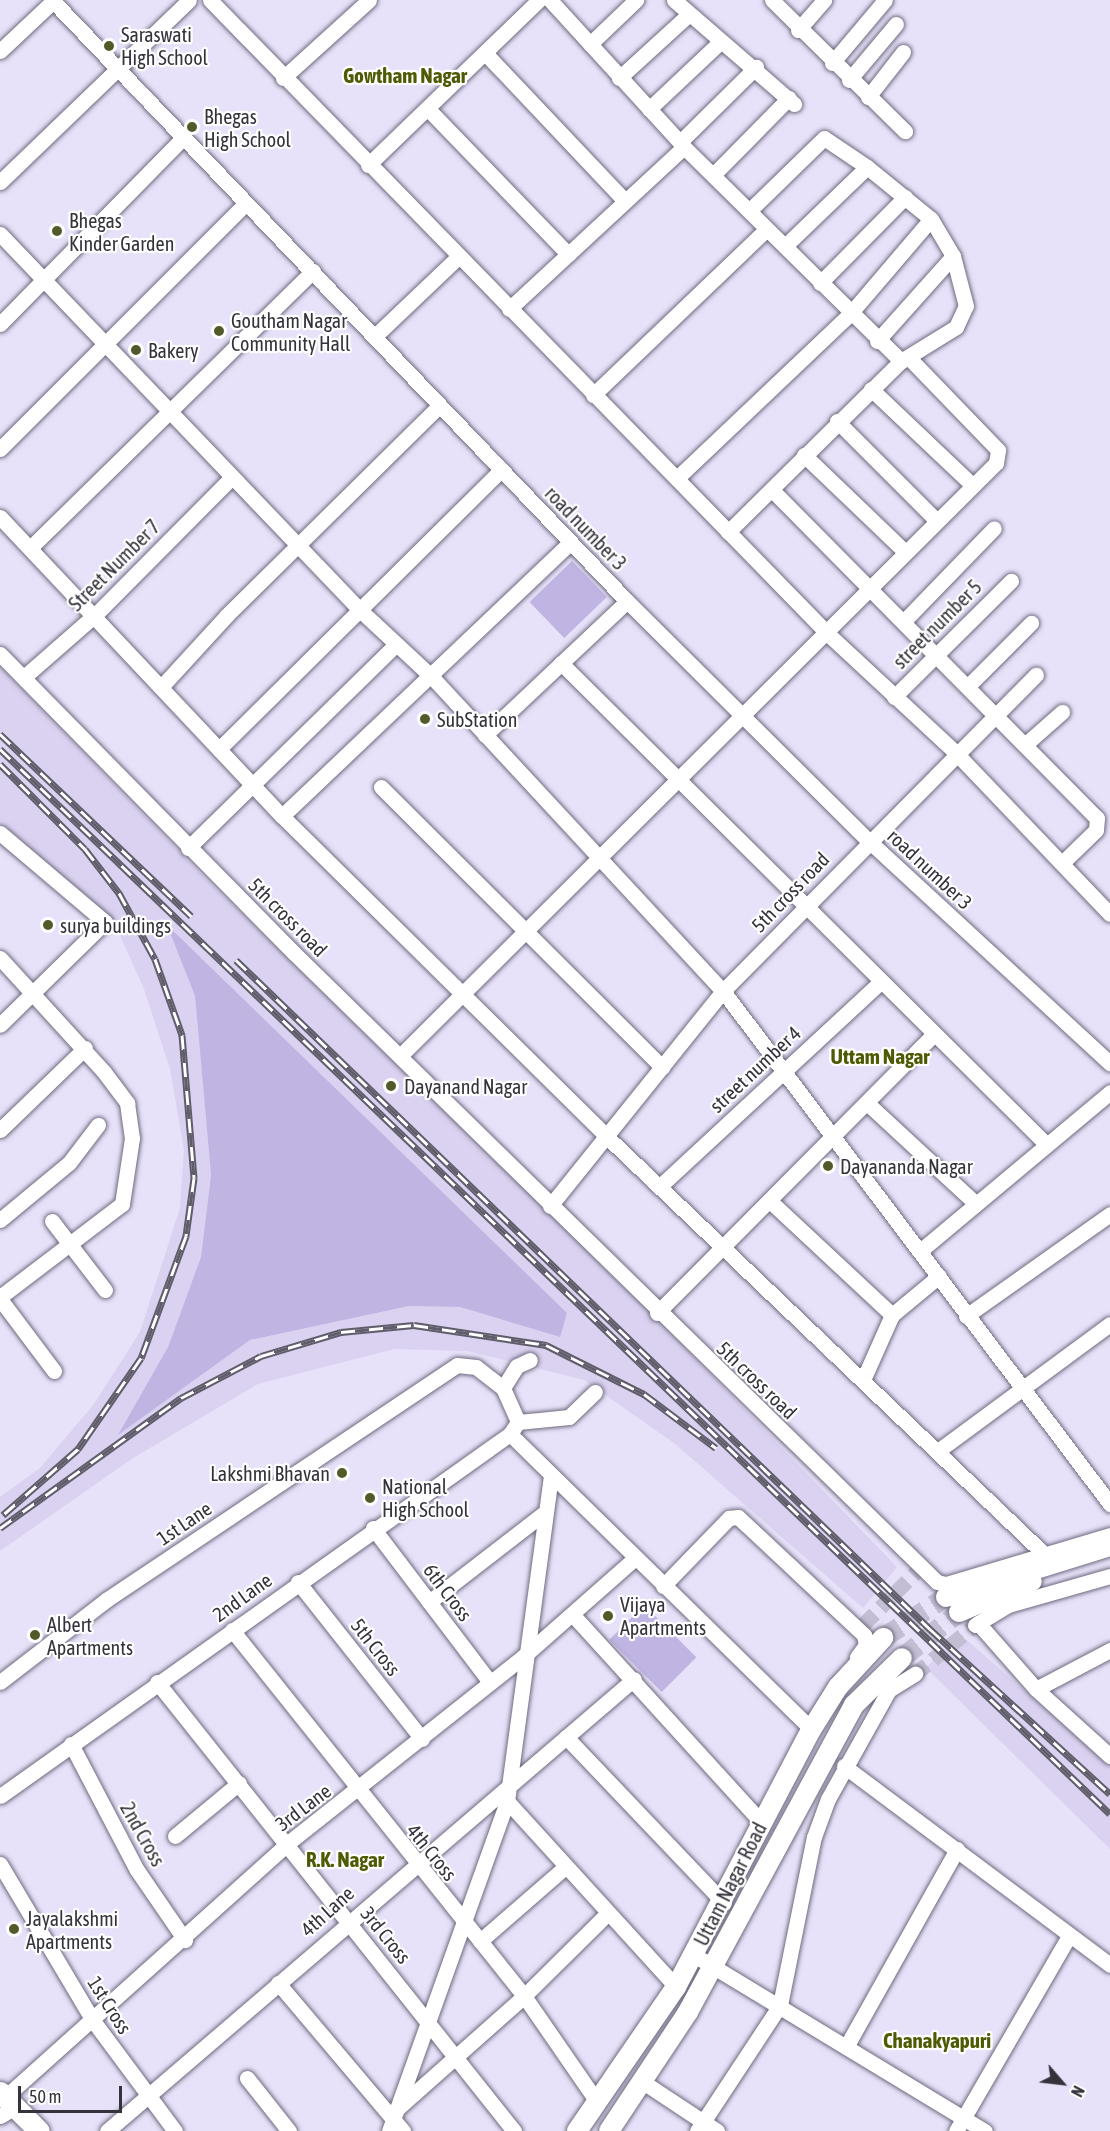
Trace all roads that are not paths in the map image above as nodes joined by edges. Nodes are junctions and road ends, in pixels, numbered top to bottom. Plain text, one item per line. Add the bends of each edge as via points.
1 (53, 0) edge
2 (189, 0) edge
3 (210, 0) edge
4 (369, 0) edge
5 (539, 0) edge
6 (636, 0) edge
7 (674, 0) edge
8 (772, 0) edge
9 (824, 0) edge
10 (885, 0) edge
11 (560, 3) edge
12 (689, 14) junction
13 (896, 24) dead end
14 (798, 30) junction
15 (720, 42) junction
16 (590, 44) junction
17 (0, 51) edge
18 (903, 52) dead end
19 (486, 54) junction
20 (832, 63) junction
21 (118, 67) junction
22 (756, 67) junction
23 (283, 78) junction
24 (618, 78) junction
25 (849, 80) junction
26 (868, 97) junction
27 (428, 110) junction
28 (649, 110) junction
29 (905, 131) dead end
30 (181, 140) junction
31 (682, 145) junction
32 (368, 165) junction
33 (867, 167) junction
34 (713, 175) junction
35 (0, 182) edge
36 (905, 197) junction
37 (625, 201) junction
38 (245, 204) junction
39 (750, 210) junction
40 (931, 219) junction
41 (768, 230) junction
42 (0, 234) edge
43 (785, 246) junction
44 (568, 254) junction
45 (953, 256) junction
46 (458, 257) junction
47 (313, 271) junction
48 (44, 280) junction
49 (820, 283) junction
50 (509, 309) junction
51 (849, 315) junction
52 (0, 324) edge
53 (375, 336) junction
54 (877, 341) junction
55 (105, 345) junction
56 (906, 361) junction
57 (871, 390) junction
58 (593, 395) junction
59 (439, 406) junction
60 (170, 412) junction
61 (837, 421) junction
62 (0, 449) edge
63 (804, 455) junction
64 (501, 470) junction
65 (231, 478) junction
66 (677, 478) junction
67 (972, 486) junction
68 (772, 490) junction
69 (0, 517) edge
70 (937, 520) junction
71 (994, 528) dead end
72 (728, 532) junction
73 (571, 542) junction
74 (296, 544) junction
75 (30, 548) junction
76 (904, 551) junction
77 (1011, 581) dead end
78 (869, 587) junction
79 (627, 601) junction
80 (360, 610) junction
81 (96, 614) junction
82 (904, 621) junction
83 (1031, 622) dead end
84 (826, 633) junction
85 (395, 645) junction
86 (937, 653) junction
87 (0, 654) edge
88 (561, 663) junction
89 (1036, 675) dead end
90 (431, 676) junction
91 (24, 677) junction
92 (969, 685) junction
93 (162, 686) junction
94 (894, 698) junction
95 (996, 712) junction
96 (1062, 712) dead end
97 (743, 716) junction
98 (485, 735) junction
99 (1027, 743) junction
100 (219, 749) junction
101 (955, 752) junction
102 (675, 781) junction
103 (253, 787) junction
104 (381, 787) dead end
105 (282, 816) junction
106 (0, 833) edge
107 (869, 841) junction
108 (188, 848) junction
109 (597, 859) junction
110 (1063, 862) junction
111 (804, 907) junction
112 (1110, 914) edge
113 (527, 929) junction
114 (0, 958) edge
115 (880, 982) junction
116 (723, 991) junction
117 (36, 993) junction
118 (465, 993) junction
119 (0, 1025) edge
120 (934, 1034) junction
121 (85, 1048) junction
122 (400, 1056) junction
123 (1110, 1063) edge
124 (662, 1067) junction
125 (783, 1072) junction
126 (1110, 1092) edge
127 (867, 1103) junction
128 (98, 1125) dead end
129 (0, 1130) edge
130 (604, 1135) junction
131 (832, 1139) junction
132 (1045, 1143) junction
133 (659, 1187) junction
134 (973, 1201) junction
135 (771, 1202) junction
136 (550, 1206) junction
137 (1110, 1214) edge
138 (0, 1220) edge
139 (52, 1221) dead end
140 (70, 1244) junction
141 (728, 1247) junction
142 (920, 1251) junction
143 (939, 1276) junction
144 (105, 1290) dead end
145 (0, 1298) edge
146 (657, 1313) junction
147 (892, 1315) junction
148 (966, 1316) junction
149 (1108, 1329) edge
150 (530, 1359) dead end
151 (54, 1371) dead end
152 (863, 1380) junction
153 (504, 1388) junction
154 (1022, 1389) junction
155 (595, 1392) dead end
156 (514, 1428) junction
157 (939, 1450) junction
158 (551, 1477) junction
159 (1110, 1504) edge
160 (543, 1514) junction
161 (373, 1528) junction
162 (1110, 1535) edge
163 (1110, 1546) edge
164 (1044, 1554) junction
165 (635, 1558) junction
166 (1110, 1560) edge
167 (1110, 1576) edge
168 (298, 1582) junction
169 (663, 1586) junction
170 (942, 1589) junction
171 (429, 1602) junction
172 (959, 1612) tunnel mouth
173 (572, 1614) junction
174 (232, 1630) junction
175 (883, 1638) tunnel mouth
176 (1110, 1650) edge
177 (524, 1656) junction
178 (902, 1658) tunnel mouth
179 (915, 1674) tunnel mouth
180 (634, 1679) junction
181 (489, 1681) junction
182 (0, 1682) edge
183 (157, 1682) junction
184 (1036, 1689) junction
185 (808, 1726) junction
186 (566, 1737) junction
187 (422, 1738) junction
188 (71, 1744) junction
189 (1110, 1756) edge
190 (844, 1766) junction
191 (239, 1783) junction
192 (357, 1792) junction
193 (507, 1795) junction
194 (0, 1796) edge
195 (760, 1820) junction
196 (176, 1836) dead end
197 (288, 1844) junction
198 (957, 1849) junction
199 (414, 1863) junction
200 (0, 1864) edge
201 (565, 1866) junction
202 (724, 1903) junction
203 (607, 1914) junction
204 (347, 1921) junction
205 (460, 1921) junction
206 (1070, 1936) junction
207 (185, 1940) junction
208 (480, 1941) junction
209 (694, 1955) junction
210 (1110, 1965) edge
211 (712, 1966) junction
212 (278, 1983) junction
213 (676, 1987) junction
214 (525, 1996) junction
215 (780, 2005) junction
216 (94, 2022) junction
217 (429, 2022) junction
218 (846, 2047) junction
219 (455, 2057) junction
220 (247, 2078) dead end
221 (643, 2082) junction
222 (147, 2098) junction
223 (597, 2102) junction
224 (5, 2103) edge
225 (393, 2119) edge
226 (959, 2124) edge
227 (700, 2126) edge
228 (39, 2131) edge
229 (107, 2131) edge
230 (175, 2131) edge
231 (288, 2131) edge
232 (377, 2131) edge
233 (403, 2131) edge
234 (514, 2131) edge
235 (577, 2131) edge
236 (609, 2131) edge
237 (717, 2131) edge
238 (985, 2131) edge

1 - 17 street
1 - 21 street, road number 3
2 - 21 street
3 - 23 street
4 - 23 street
5 - 19 street
6 - 16 street
7 - 12 street
8 - 14 street
9 - 14 street
10 - 20 street
11 - 16 street
12 - 15 street
12 - 24 street
13 - 25 street
14 - 20 street
15 - 22 street
15 - 28 street
16 - 24 street
18 - 26 street
19 - 27 street
19 - 37 street
20 - 25 street
21 - 30 street, road number 3
21 - 35 street
22 - 31 street
22 - 34 street via 791,101
23 - 32 street
24 - 28 street
25 - 26 street
26 - 29 street
27 - 32 street
27 - 44 street
28 - 31 street
30 - 38 street, road number 3
30 - 48 street
31 - 34 street
31 - 37 street
32 - 46 street
33 - 36 street
33 - 39 street via 824,138
33 - 43 street
34 - 39 street
36 - 40 street
36 - 49 street
37 - 44 street
38 - 47 street, road number 3
38 - 55 street
39 - 41 street
40 - 45 street
40 - 51 street
41 - 43 street
41 - 58 street
42 - 48 street
43 - 49 street
44 - 50 street
45 - 54 street
45 - 56 street via 966,306 964,318
46 - 50 street
46 - 53 street
47 - 53 street, road number 3
47 - 60 street
48 - 52 street
48 - 55 street
49 - 51 street
50 - 58 street
51 - 54 street
51 - 66 street
53 - 59 street, road number 3
54 - 56 street
55 - 60 street
55 - 62 street
56 - 57 street
56 - 67 street via 998,450 996,463
57 - 61 street
57 - 67 street
58 - 66 street
59 - 64 street, road number 3
59 - 74 street
60 - 65 street
60 - 75 street
61 - 63 street
61 - 70 street
63 - 68 street
63 - 76 street
64 - 73 street, road number 3
64 - 80 street
65 - 74 street
65 - 81 street, Street Number 7
66 - 72 street
67 - 70 street
68 - 72 street
68 - 78 street
69 - 75 street
70 - 76 street
71 - 82 street
72 - 84 street
73 - 79 street, road number 3
73 - 90 street
74 - 80 street
74 - 93 street
75 - 81 street
76 - 78 street
77 - 86 street, street number 5
78 - 82 street
78 - 84 street
79 - 88 street
79 - 97 street, road number 3
80 - 85 street
80 - 100 street
81 - 91 street, Street Number 7
81 - 93 street
82 - 86 street
83 - 92 street
84 - 94 street
84 - 97 street
85 - 90 street
85 - 103 street
86 - 92 street
86 - 94 street, street number 5
87 - 91 street, 5th cross road
88 - 98 street
88 - 102 street
89 - 95 street, 5th cross road
90 - 98 street
90 - 105 street
91 - 108 street, 5th cross road
92 - 95 street
93 - 100 street
94 - 101 street
95 - 99 street
95 - 101 street, 5th cross road
96 - 99 street
97 - 102 street
97 - 107 street, road number 3
98 - 109 street
99 - 110 street via 1099,822
100 - 103 street
101 - 107 street, 5th cross road
101 - 110 street
102 - 109 street
102 - 111 street
103 - 105 street
103 - 108 street
104 - 113 street
105 - 118 street
106 - 117 street via 105,922
107 - 111 street, 5th cross road
107 - 123 street, road number 3
108 - 122 street, 5th cross road
109 - 113 street
109 - 116 street
110 - 112 street
111 - 115 street
111 - 116 street, 5th cross road
113 - 118 street
113 - 124 street
114 - 117 street
115 - 120 street
115 - 125 street, street number 4
116 - 124 street, 5th cross road
116 - 125 street
117 - 119 street
117 - 121 street
118 - 122 street
118 - 130 street
120 - 127 street
120 - 132 street
121 - 129 street
121 - 140 street via 126,1103 130,1171 122,1204
122 - 136 street, 5th cross road
124 - 130 street, 5th cross road
125 - 131 street
125 - 133 street, street number 4
126 - 132 street
127 - 131 street
127 - 134 street
128 - 138 street via 69,1162
130 - 133 street
130 - 136 street, 5th cross road
131 - 135 street
131 - 142 street
132 - 134 street
133 - 141 street
134 - 142 street
135 - 141 street
135 - 147 street
136 - 146 street, 5th cross road
137 - 148 street
139 - 140 street
140 - 144 street
140 - 145 street
141 - 146 street
141 - 152 street
142 - 143 street
143 - 147 street
143 - 148 street
145 - 151 street
146 - 170 street, 5th cross road
147 - 152 street
148 - 154 street
149 - 154 street
150 - 153 street via 508,1374
152 - 157 street
153 - 156 street
153 - 182 street, 1st Lane via 476,1367 457,1365 106,1600
154 - 157 street
154 - 159 street
155 - 156 street via 557,1421
156 - 158 street
156 - 161 street, 2nd Lane
157 - 164 street
158 - 160 street
158 - 165 street
160 - 171 street
160 - 177 street
161 - 168 street, 2nd Lane
161 - 171 street, 6th Cross
162 - 164 street
163 - 170 street
164 - 170 street via 946,1584
165 - 169 street
165 - 173 street, 3rd Lane
166 - 172 street via 1033,1581
167 - 184 street via 1008,1605 977,1624
168 - 174 street, 2nd Lane
168 - 187 street, 5th Cross
169 - 185 street
169 - 185 street via 729,1518 738,1516 861,1627 866,1638 864,1650
171 - 181 street, 6th Cross
173 - 177 street, 3rd Lane
173 - 180 street
174 - 183 street, 2nd Lane
174 - 192 street, 4th Cross
175 - 195 street, Uttam Nagar Road via 838,1687
176 - 184 street
177 - 181 street, 3rd Lane
177 - 193 street
178 - 211 street, Uttam Nagar Road via 854,1705
179 - 190 street via 889,1690
180 - 186 street, 4th Lane
180 - 195 street
181 - 187 street, 3rd Lane
183 - 188 street, 2nd Lane
183 - 191 street, 3rd Cross
184 - 189 street
185 - 195 street
186 - 193 street, 4th Lane
186 - 202 street
187 - 192 street, 3rd Lane
188 - 194 street, 2nd Lane
188 - 207 street, 2nd Cross via 137,1870
190 - 198 street
190 - 215 street via 814,1837
191 - 196 street
191 - 197 street, 3rd Cross
192 - 197 street, 3rd Lane
192 - 199 street, 4th Cross
193 - 199 street, 4th Lane
193 - 201 street
193 - 205 street
195 - 202 street, Uttam Nagar Road
197 - 204 street, 3rd Cross
197 - 207 street, 3rd Lane
198 - 206 street
198 - 218 street
199 - 204 street, 4th Lane
199 - 205 street, 4th Cross
200 - 216 street, 1st Cross
201 - 203 street
201 - 208 street
202 - 209 street, Uttam Nagar Road
203 - 213 street
203 - 214 street
204 - 212 street, 4th Lane
204 - 217 street, 3rd Cross
205 - 208 street, 4th Cross
205 - 217 street
206 - 210 street
206 - 226 street
207 - 216 street, 3rd Lane
208 - 214 street, 4th Cross
209 - 211 street
209 - 213 street, Uttam Nagar Road
211 - 215 street
211 - 221 street, Uttam Nagar Road
212 - 222 street, 4th Lane
212 - 225 street
213 - 223 street, Uttam Nagar Road
214 - 219 street
214 - 223 street, 4th Cross
215 - 218 street
215 - 227 street
216 - 222 street, 1st Cross
216 - 224 street, 3rd Lane
217 - 219 street, 3rd Cross
217 - 225 street
218 - 226 street
219 - 225 street
219 - 234 street, 3rd Cross
220 - 231 street
221 - 227 street
221 - 236 street, Uttam Nagar Road
222 - 229 street, 4th Lane
222 - 230 street, 1st Cross
223 - 235 street, Uttam Nagar Road
224 - 228 main road
225 - 232 street
225 - 233 street
226 - 238 street
227 - 237 street

